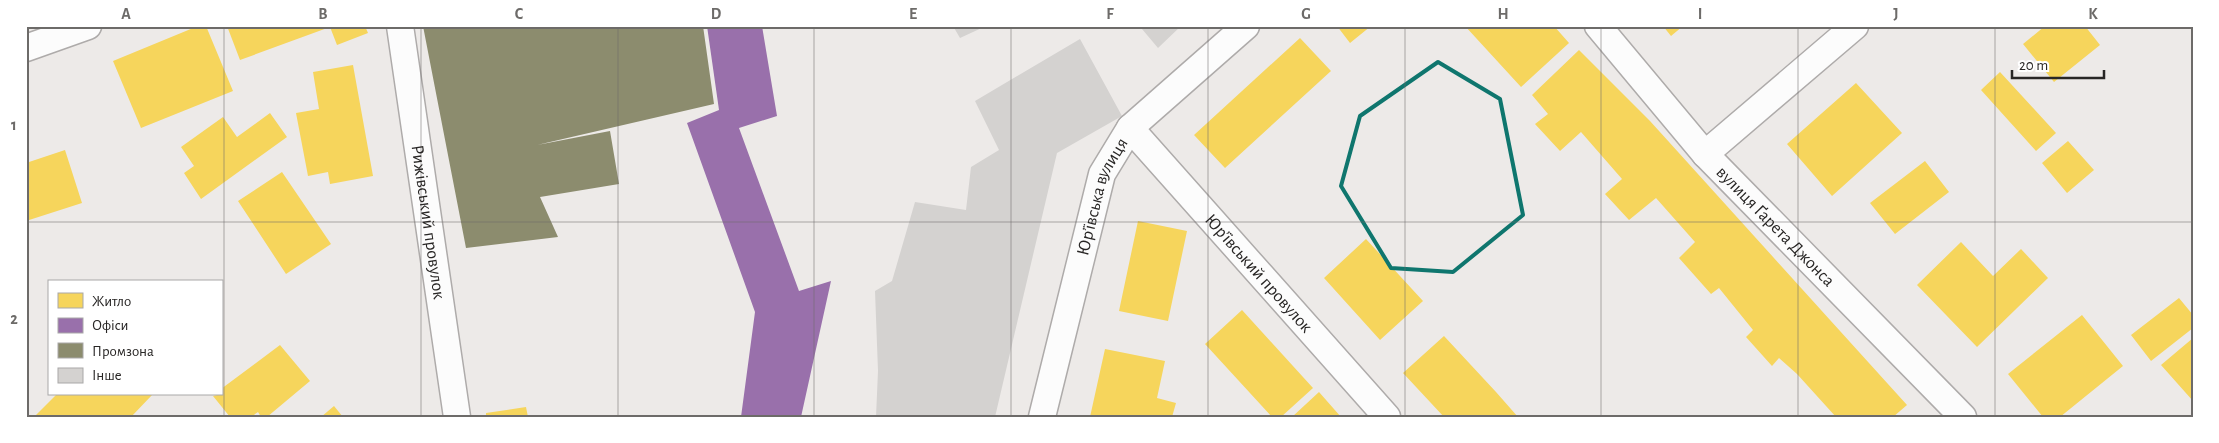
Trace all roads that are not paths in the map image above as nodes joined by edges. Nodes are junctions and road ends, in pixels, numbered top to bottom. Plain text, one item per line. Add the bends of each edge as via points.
1 (88, 26) edge
2 (400, 26) edge
3 (1246, 26) edge
4 (1598, 26) edge
5 (1855, 26) edge
6 (26, 48) edge
7 (1130, 128) junction
8 (1705, 154) junction
9 (457, 417) edge
10 (1042, 417) edge
11 (1387, 417) edge
12 (1963, 417) edge

1 - 6 street
2 - 9 street, Рижівський провулок
3 - 7 street, Юр’ївська вулиця
4 - 8 street, вулиця Ґарета Джонса
5 - 8 street
7 - 10 street, Юр’ївська вулиця via 1102,174
7 - 11 street, Юр’ївський провулок
8 - 12 street, вулиця Ґарета Джонса

